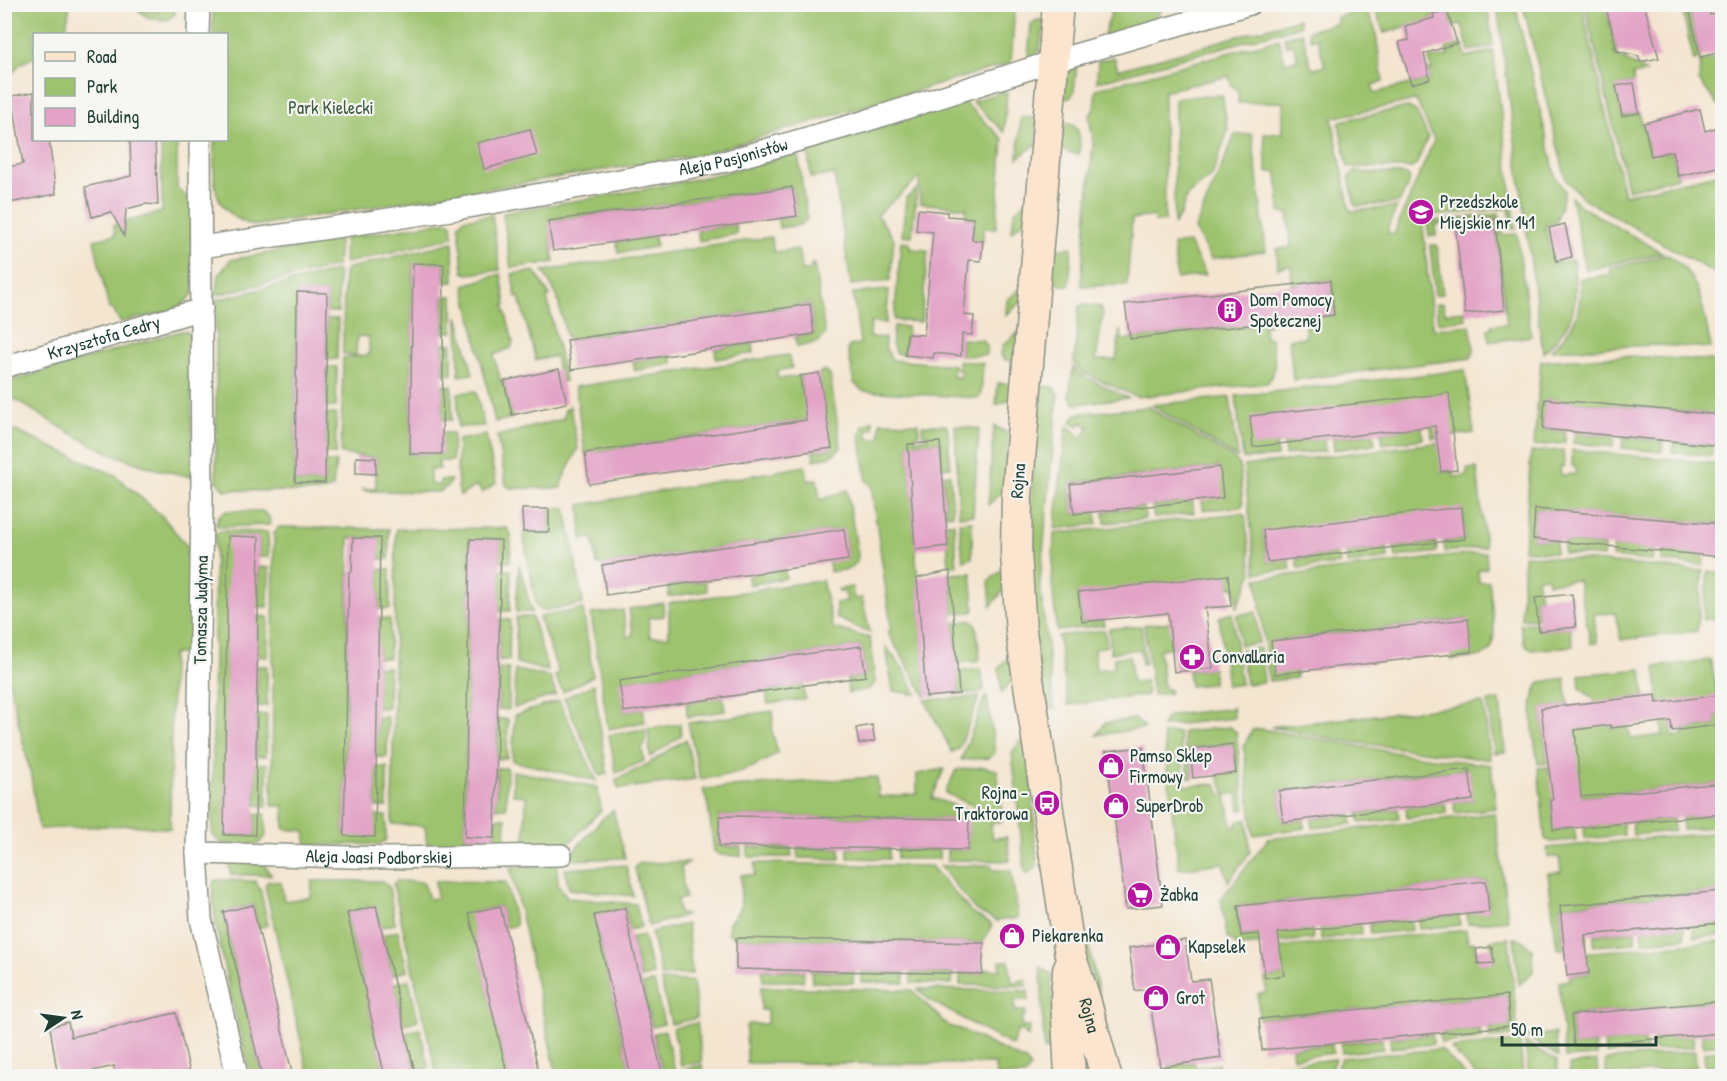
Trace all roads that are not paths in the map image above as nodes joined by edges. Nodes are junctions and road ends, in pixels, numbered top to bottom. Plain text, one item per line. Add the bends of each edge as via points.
1 (199, 4) edge
2 (1058, 4) edge
3 (1250, 4) edge
4 (198, 33) edge
5 (1054, 61) junction
6 (200, 141) edge
7 (201, 247) junction
8 (202, 309) junction
9 (4, 367) edge
10 (197, 853) junction
11 (561, 855) dead end
12 (1070, 956) junction
13 (237, 1077) edge
14 (1070, 1077) edge
15 (1106, 1077) edge

1 - 4 street
2 - 5 street, Rojna
3 - 5 street, Aleja Pasjonistów
5 - 7 street, Aleja Pasjonistów via 727,161 457,209
5 - 12 street, Rojna via 1017,496 1016,581
6 - 7 street, Tomasza Judyma
7 - 8 street, Tomasza Judyma
8 - 9 street, Krzysztofa Cedry
8 - 10 street, Tomasza Judyma
10 - 11 street, Aleja Joasi Podborskiej via 388,858
10 - 13 street, Tomasza Judyma via 201,919
12 - 14 street, Rojna via 1066,999
12 - 15 street, Rojna

